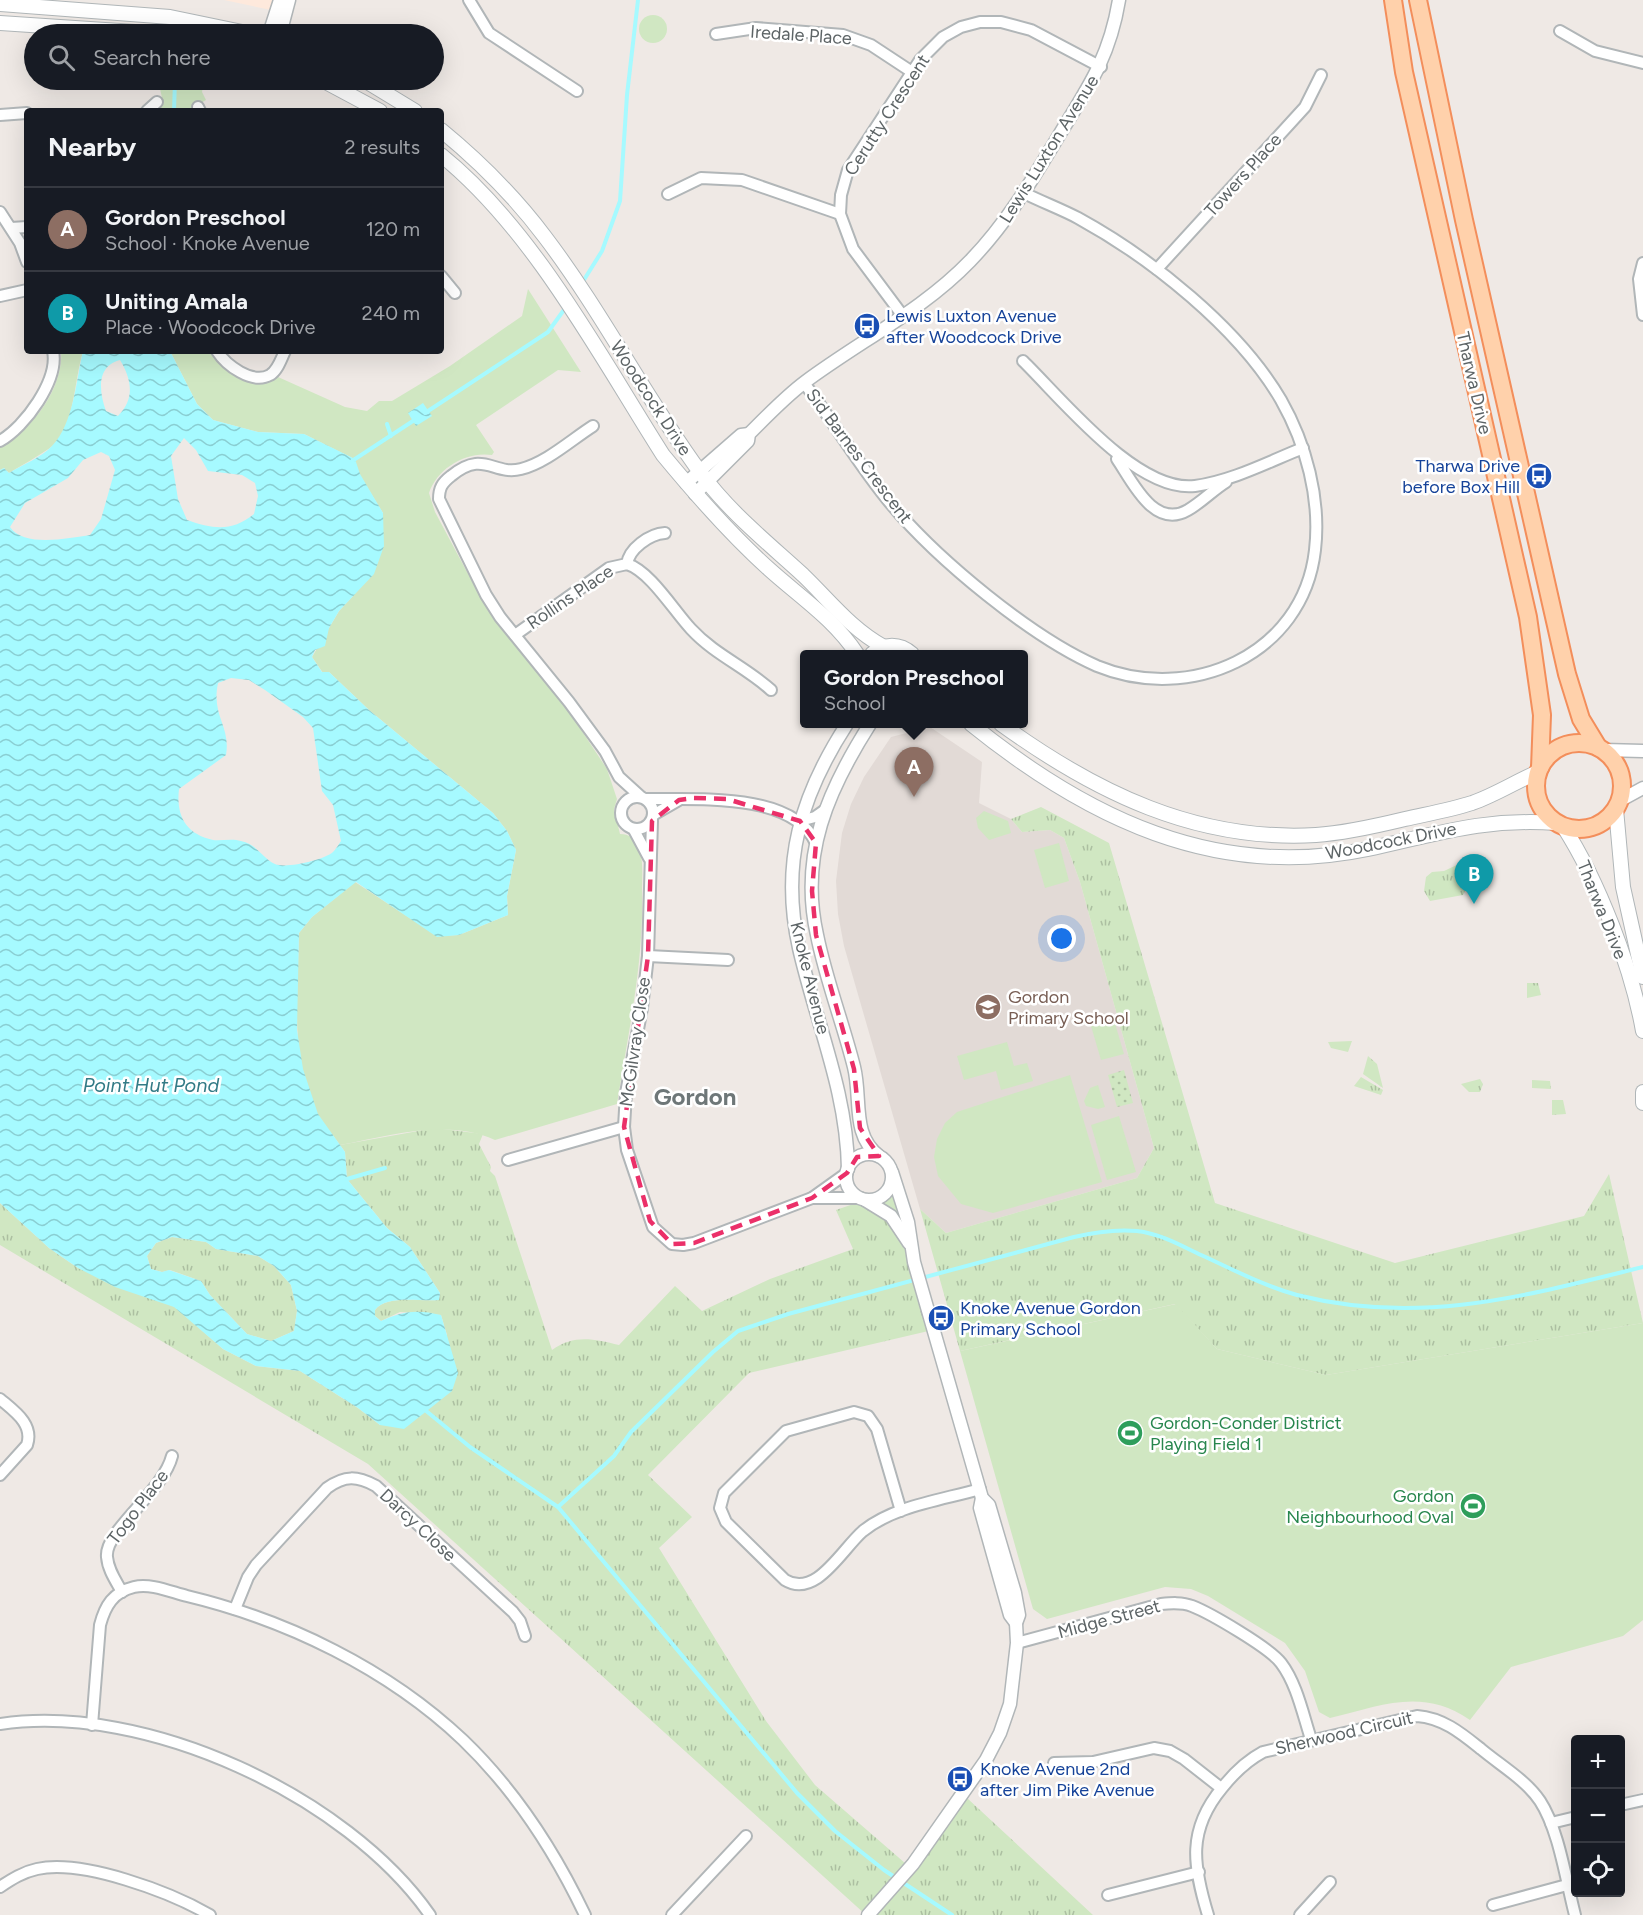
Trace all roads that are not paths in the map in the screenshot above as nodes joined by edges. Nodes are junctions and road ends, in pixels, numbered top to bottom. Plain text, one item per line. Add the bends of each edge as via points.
1 (280, 0) edge
2 (289, 0) edge
3 (469, 0) edge
4 (1121, 0) edge
5 (1393, 0) edge
6 (1418, 0) edge
7 (0, 4) edge
8 (0, 23) edge
9 (204, 24) edge
10 (272, 24) edge
11 (283, 24) edge
12 (24, 25) edge
13 (1560, 31) dead end
14 (716, 34) dead end
15 (1643, 63) edge
16 (1101, 67) junction
17 (912, 72) junction
18 (1322, 75) dead end
19 (341, 90) edge
20 (380, 90) edge
21 (577, 91) dead end
22 (157, 102) dead end
23 (150, 108) edge
24 (374, 108) edge
25 (410, 108) edge
26 (24, 113) edge
27 (0, 115) edge
28 (444, 133) edge
29 (444, 158) edge
30 (1024, 193) junction
31 (668, 194) dead end
32 (0, 212) edge
33 (840, 214) junction
34 (24, 227) edge
35 (11, 228) junction
36 (24, 256) edge
37 (1643, 263) edge
38 (1157, 269) junction
39 (444, 279) edge
40 (24, 291) edge
41 (455, 292) dead end
42 (0, 296) edge
43 (1643, 315) edge
44 (903, 316) junction
45 (53, 354) edge
46 (220, 354) edge
47 (284, 354) edge
48 (1023, 361) dead end
49 (804, 383) junction
50 (593, 426) dead end
51 (1095, 432) junction
52 (0, 441) edge
53 (1303, 448) junction
54 (1256, 466) junction
55 (704, 477) junction
56 (691, 488) junction
57 (665, 533) dead end
58 (627, 564) junction
59 (515, 635) junction
60 (854, 650) edge
61 (878, 650) edge
62 (906, 650) edge
63 (771, 690) dead end
64 (844, 728) edge
65 (867, 728) edge
66 (976, 728) edge
67 (1008, 728) edge
68 (1601, 748) junction
69 (1643, 751) edge
70 (1539, 770) junction
71 (619, 777) junction
72 (1643, 788) edge
73 (643, 798) junction
74 (679, 800) junction
75 (1619, 805) junction
76 (622, 806) junction
77 (825, 810) junction
78 (652, 818) junction
79 (800, 821) junction
80 (1560, 825) junction
81 (634, 830) junction
82 (816, 843) junction
83 (649, 858) junction
84 (648, 956) junction
85 (728, 960) dead end
86 (1643, 977) edge
87 (1643, 1031) edge
88 (1643, 1092) edge
89 (1643, 1103) edge
90 (624, 1127) junction
91 (879, 1156) junction
92 (508, 1160) dead end
93 (847, 1171) junction
94 (892, 1172) junction
95 (812, 1198) junction
96 (862, 1199) junction
97 (910, 1244) junction
98 (0, 1399) edge
99 (172, 1456) dead end
100 (0, 1475) edge
101 (981, 1493) junction
102 (901, 1512) junction
103 (122, 1592) junction
104 (235, 1610) junction
105 (525, 1636) dead end
106 (1017, 1643) junction
107 (0, 1724) edge
108 (92, 1725) junction
109 (1311, 1740) junction
110 (1054, 1762) dead end
111 (1221, 1788) junction
112 (1643, 1800) edge
113 (1625, 1804) edge
114 (1571, 1818) edge
115 (1551, 1823) junction
116 (746, 1836) dead end
117 (1199, 1872) junction
118 (1330, 1882) dead end
119 (1567, 1885) junction
120 (0, 1887) edge
121 (1108, 1895) dead end
122 (1493, 1905) dead end
123 (210, 1915) edge
124 (430, 1915) edge
125 (585, 1915) edge
126 (672, 1915) edge
127 (868, 1915) edge
128 (1208, 1915) edge
129 (1300, 1915) edge
130 (1575, 1915) edge

1 - 10 street
2 - 11 street
3 - 21 street via 489,33
4 - 16 street, Lewis Luxton Avenue
5 - 70 main road, Tharwa Drive via 1404,72 1528,617 1542,715
6 - 68 main road, Tharwa Drive via 1567,674 1577,707
7 - 9 main road via 170,17
8 - 12 main road
13 - 15 street via 1595,51
14 - 17 street, Iredale Place via 756,28 843,35 872,45
16 - 17 street, Cerutty Crescent via 1031,30 1011,23 980,22 943,37
16 - 30 street, Lewis Luxton Avenue
17 - 33 street, Cerutty Crescent via 848,170
18 - 38 street, Towers Place via 1305,107
19 - 24 main road
20 - 25 main road
22 - 23 street
26 - 27 street
28 - 55 main road, Woodcock Drive via 513,198 570,273
29 - 56 main road, Woodcock Drive via 499,213 558,291 663,454
30 - 38 street, Sid Barnes Crescent via 1076,217
30 - 44 street, Lewis Luxton Avenue via 969,262
31 - 33 street via 701,178 742,180
32 - 35 street
33 - 44 street, Cerutty Crescent via 852,249
34 - 35 street
35 - 36 street
37 - 43 street via 1639,298
38 - 53 street, Sid Barnes Crescent via 1242,348 1282,403
39 - 41 street
40 - 42 street
44 - 49 street, Lewis Luxton Avenue
45 - 52 street via 48,386 21,424
46 - 47 street via 229,365 258,378 269,375
48 - 51 street
49 - 53 street, Sid Barnes Crescent via 892,504 956,570 1075,654 1122,675 1150,680 1204,676 1229,666 1264,644 1291,614 1303,592 1316,548 1317,517
49 - 55 street, Lewis Luxton Avenue via 749,434 741,435
50 - 59 street via 534,464 510,470 487,463 471,464 444,481 439,489 442,509 481,585
51 - 54 street via 1132,466 1161,482 1192,486 1213,483
51 - 54 street via 1143,498 1164,513 1187,510 1223,483
53 - 54 street
55 - 56 street, Lewis Luxton Avenue
55 - 61 main road, Woodcock Drive via 755,533
56 - 60 main road, Woodcock Drive via 769,569 832,622
57 - 58 street, Rollins Place via 632,551
58 - 59 street, Rollins Place via 609,568
58 - 63 street, Rollins Place via 643,573 709,647 755,675
59 - 71 street via 605,751
61 - 62 main road, Woodcock Drive via 900,646
64 - 79 street, Knoke Avenue via 826,755
65 - 77 street, Knoke Avenue via 844,764
66 - 80 main road, Woodcock Drive via 1034,773 1115,818 1209,848 1277,856 1323,855 1476,824
67 - 70 main road, Woodcock Drive via 1045,755 1124,798 1184,820 1273,835 1317,835 1360,829 1472,803
68 - 69 street
68 - 70 main road via 1581,742 1564,745 1550,754
68 - 75 main road via 1620,772
70 - 80 main road via 1538,799 1545,813
71 - 73 street
71 - 76 street
72 - 75 street
73 - 74 street
73 - 76 street via 628,800
73 - 78 street via 652,806
74 - 78 street
74 - 79 street via 727,799
75 - 80 main road via 1606,821 1593,827 1578,830
75 - 86 main road, Tharwa Drive via 1623,887
76 - 81 street via 621,820
77 - 79 street
77 - 82 street, Knoke Avenue
78 - 81 street via 642,829
78 - 83 street, McGilvray Close
79 - 82 street
79 - 93 street, Knoke Avenue via 792,867 794,915 799,947 841,1093
80 - 87 main road, Tharwa Drive via 1593,882 1616,940
81 - 83 street, McGilvray Close
82 - 91 street, Knoke Avenue via 812,891 816,935 854,1069 860,1128 867,1145
83 - 84 street, McGilvray Close
84 - 85 street
84 - 90 street, McGilvray Close
88 - 89 main road
90 - 92 street
90 - 95 street, McGilvray Close via 627,1150 650,1221 661,1237 672,1244 694,1242
91 - 93 street via 857,1158
91 - 94 street
93 - 95 street, McGilvray Close
93 - 96 street via 851,1191
94 - 96 street via 886,1193 872,1200
94 - 97 street via 908,1222
95 - 96 street, McGilvray Close
96 - 97 street via 891,1216
97 - 101 street
98 - 100 street via 27,1424 29,1439
99 - 103 street, Togo Place via 160,1484 110,1539 106,1557
101 - 102 street
101 - 106 street via 980,1508 1010,1615 1016,1623
102 - 102 street via 864,1531 805,1586 784,1580 726,1522 720,1508 724,1493 786,1431 854,1412 868,1416 877,1429
103 - 104 street via 150,1587
103 - 108 street via 111,1599 100,1625
104 - 105 street, Darcy Close via 256,1565 327,1488 350,1477 375,1486 513,1612
104 - 125 street via 351,1660 410,1697 463,1740 495,1773 538,1830
106 - 109 street, Midge Street via 1161,1604 1193,1606 1263,1647 1281,1663 1290,1677
106 - 127 street via 1013,1689 1000,1733 986,1760 913,1864
107 - 108 street via 37,1720
108 - 124 street via 192,1749 279,1788 340,1826 380,1858
109 - 111 street, Sherwood Circuit via 1263,1752 1248,1760
109 - 115 street, Sherwood Circuit via 1400,1718 1425,1716 1443,1722 1523,1783 1539,1800
110 - 111 street via 1093,1762 1154,1748 1184,1759
111 - 117 street, Sherwood Circuit via 1199,1821
112 - 113 street
114 - 115 street
115 - 119 street, Sherwood Circuit
116 - 126 street
117 - 121 street
117 - 128 street, Sherwood Circuit
118 - 129 street
119 - 122 street
119 - 130 street, Sherwood Circuit
120 - 123 street via 24,1873 57,1867 125,1879

